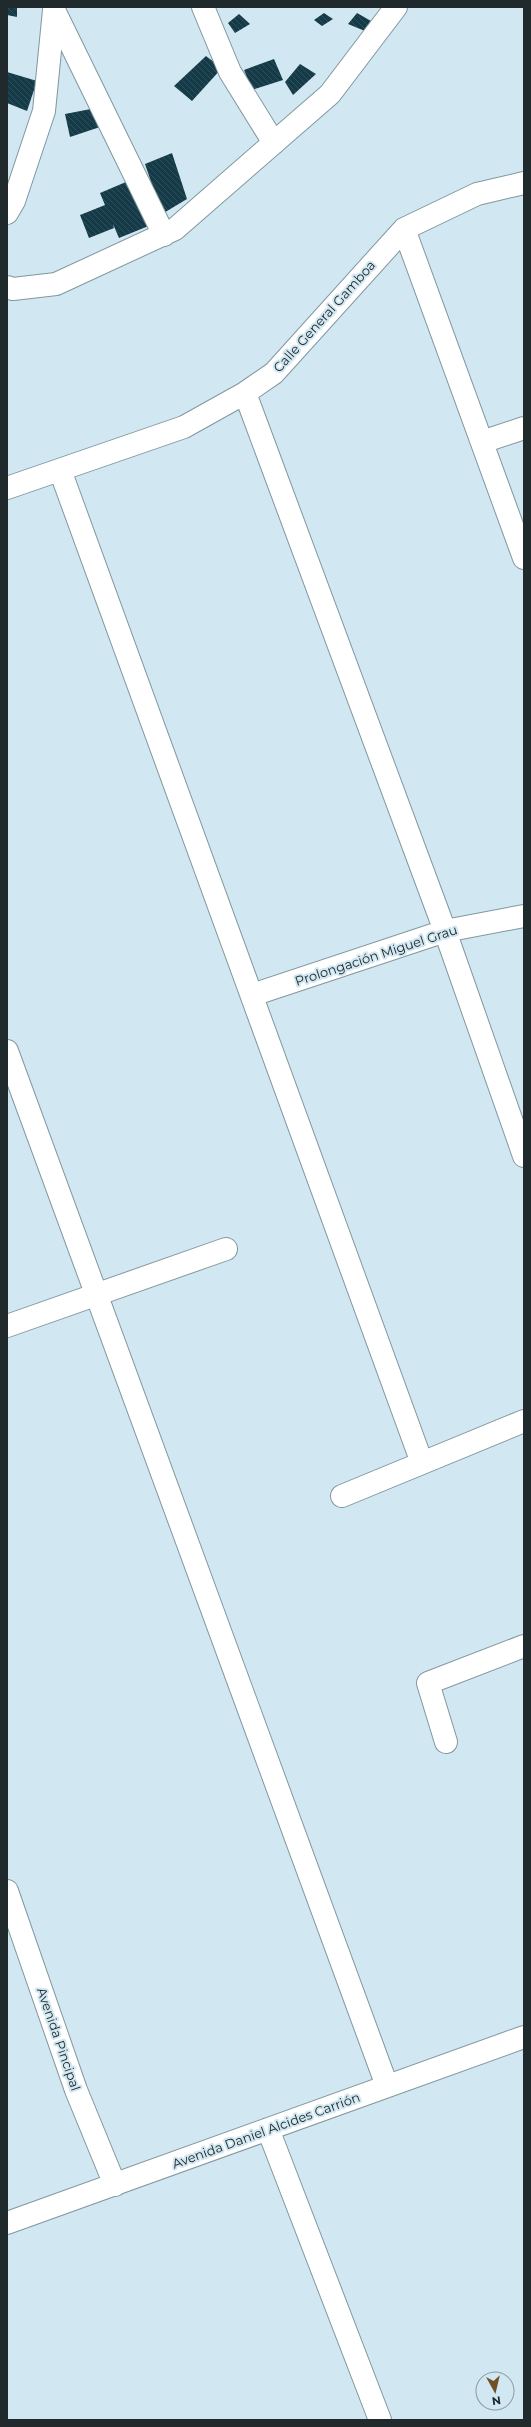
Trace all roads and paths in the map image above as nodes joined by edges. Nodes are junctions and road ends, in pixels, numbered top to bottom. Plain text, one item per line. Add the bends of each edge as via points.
1 (203, 7) edge
2 (396, 7) edge
3 (54, 8) edge
4 (274, 142) junction
5 (524, 183) edge
6 (7, 214) edge
7 (404, 228) junction
8 (164, 234) junction
9 (7, 287) edge
10 (245, 392) junction
11 (524, 428) edge
12 (482, 442) junction
13 (60, 470) junction
14 (7, 488) edge
15 (524, 558) edge
16 (524, 916) edge
17 (445, 931) junction
18 (252, 995) junction
19 (7, 1051) edge
20 (524, 1156) edge
21 (226, 1249) dead end
22 (97, 1296) junction
23 (7, 1326) edge
24 (524, 1421) edge
25 (422, 1463) junction
26 (342, 1496) dead end
27 (524, 1646) edge
28 (446, 1742) dead end
29 (8, 1894) edge
30 (524, 2037) edge
31 (387, 2086) junction
32 (268, 2129) junction
33 (115, 2185) junction
34 (7, 2223) edge
35 (380, 2420) edge

1 - 4 street via 230,72
2 - 4 street via 330,94
3 - 6 street via 44,112 14,201
3 - 8 street
4 - 8 street via 175,230
5 - 7 street, Calle General Gamboa via 477,194
7 - 10 street, Calle General Gamboa via 274,372
7 - 12 street
8 - 9 street via 56,284 12,289
10 - 13 street, Calle General Gamboa via 184,427
10 - 17 street
11 - 12 street
12 - 15 street
13 - 14 street, Calle General Gamboa
13 - 18 street
16 - 17 street, Prolongación Miguel Grau
17 - 18 street, Prolongación Miguel Grau
17 - 20 street
18 - 25 street
19 - 22 street
21 - 22 street
22 - 23 street
22 - 31 street
24 - 25 street
25 - 26 street
27 - 28 street via 428,1683
29 - 33 street, Avenida Pincipal via 76,2090
30 - 31 street, Avenida Daniel Alcides Carrión
31 - 32 street, Avenida Daniel Alcides Carrión
32 - 33 street, Avenida Daniel Alcides Carrión
32 - 35 street
33 - 34 street, Avenida Daniel Alcides Carrión

